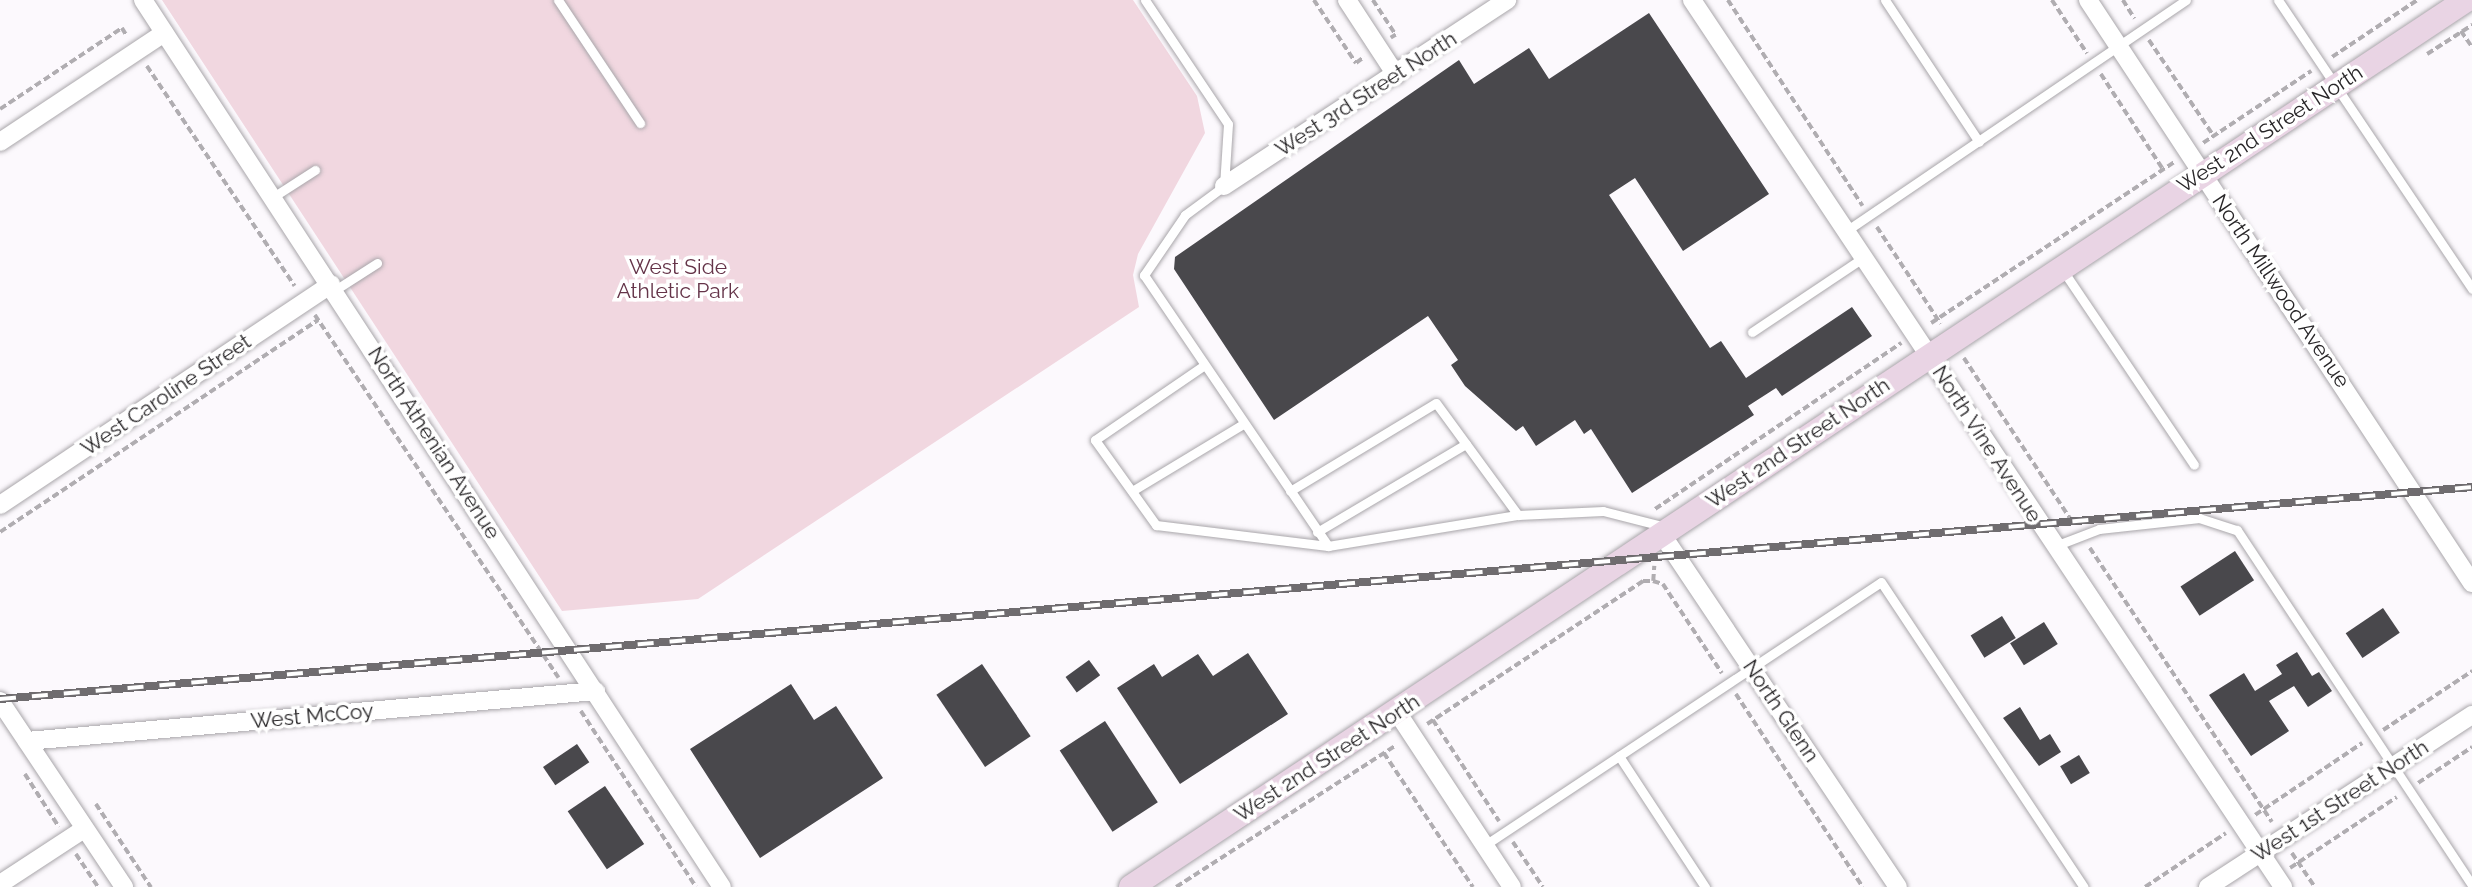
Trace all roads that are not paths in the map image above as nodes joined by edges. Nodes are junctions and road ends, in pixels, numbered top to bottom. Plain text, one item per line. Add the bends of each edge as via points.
1 (143, 0) edge
2 (558, 0) edge
3 (1146, 0) edge
4 (1347, 0) edge
5 (1692, 0) edge
6 (1885, 0) edge
7 (2088, 0) edge
8 (2186, 0) edge
9 (2278, 0) edge
10 (2466, 0) edge
11 (1498, 2) edge
12 (164, 33) junction
13 (2117, 45) junction
14 (1396, 75) junction
15 (2336, 86) junction
16 (640, 124) dead end
17 (0, 142) edge
18 (1979, 142) junction
19 (315, 170) dead end
20 (2203, 173) junction
21 (1224, 186) junction
22 (273, 197) junction
23 (1846, 231) junction
24 (1864, 257) junction
25 (377, 263) dead end
26 (2061, 267) junction
27 (333, 287) junction
28 (2472, 289) edge
29 (1752, 332) dead end
30 (1929, 354) junction
31 (1203, 366) junction
32 (1243, 424) junction
33 (1466, 444) junction
34 (2194, 465) dead end
35 (1132, 491) junction
36 (1290, 491) junction
37 (0, 505) edge
38 (1518, 515) junction
39 (1317, 532) junction
40 (1668, 532) junction
41 (1328, 546) junction
42 (2054, 546) junction
43 (2472, 583) edge
44 (1752, 668) junction
45 (596, 691) junction
46 (0, 701) edge
47 (1397, 712) junction
48 (2472, 715) edge
49 (27, 741) junction
50 (1619, 756) junction
51 (2392, 767) junction
52 (85, 829) junction
53 (1485, 845) junction
54 (2260, 853) junction
55 (0, 884) edge
56 (2472, 885) edge
57 (124, 887) edge
58 (722, 887) edge
59 (1131, 887) edge
60 (1512, 887) edge
61 (1705, 887) edge
62 (1898, 887) edge
63 (2084, 887) edge
64 (2208, 887) edge
65 (2283, 887) edge

1 - 12 street, North Athenian Avenue
2 - 16 lane
3 - 21 lane via 1228,124
4 - 14 street
5 - 23 street, North Vine Avenue
6 - 18 lane
7 - 13 street, North Millwood Avenue
8 - 13 lane
9 - 15 lane
10 - 15 street, West 2nd Street North
11 - 14 street, West 3rd Street North
12 - 17 street
12 - 22 street, North Athenian Avenue
13 - 18 lane
13 - 20 street, North Millwood Avenue
14 - 21 street, West 3rd Street North
15 - 20 street, West 2nd Street North
15 - 28 lane
18 - 23 lane
19 - 22 lane
20 - 26 street, West 2nd Street North
20 - 43 street, North Millwood Avenue
21 - 31 lane via 1185,215 1144,275
22 - 27 street, North Athenian Avenue
23 - 24 street, North Vine Avenue
24 - 29 lane
24 - 30 street, North Vine Avenue
25 - 27 lane
26 - 30 street, West 2nd Street North
26 - 34 lane
27 - 37 street, West Caroline Street
27 - 45 street, North Athenian Avenue
30 - 40 street, West 2nd Street North
30 - 42 street, North Vine Avenue
31 - 32 lane
31 - 35 lane via 1095,440
32 - 35 lane
32 - 36 lane
33 - 36 lane via 1436,402
33 - 38 lane
33 - 39 lane
35 - 41 lane via 1156,525
36 - 39 lane
38 - 40 lane via 1603,511
38 - 41 lane
39 - 41 lane
40 - 44 street, North Glenn
40 - 47 street, West 2nd Street North
42 - 51 lane via 2080,533 2199,518 2237,530
42 - 54 street, North Vine Avenue
44 - 50 lane
44 - 62 street, North Glenn
44 - 63 lane via 1881,582
45 - 49 street, West McCoy
45 - 58 street, North Athenian Avenue
46 - 49 street
47 - 53 street
47 - 59 street, West 2nd Street North
48 - 51 street, West 1st Street North
49 - 52 street
50 - 53 lane
50 - 61 lane
51 - 54 street, West 1st Street North
51 - 56 lane
52 - 55 street
52 - 57 street
53 - 60 street
54 - 64 street, West 1st Street North
54 - 65 street, North Vine Avenue

